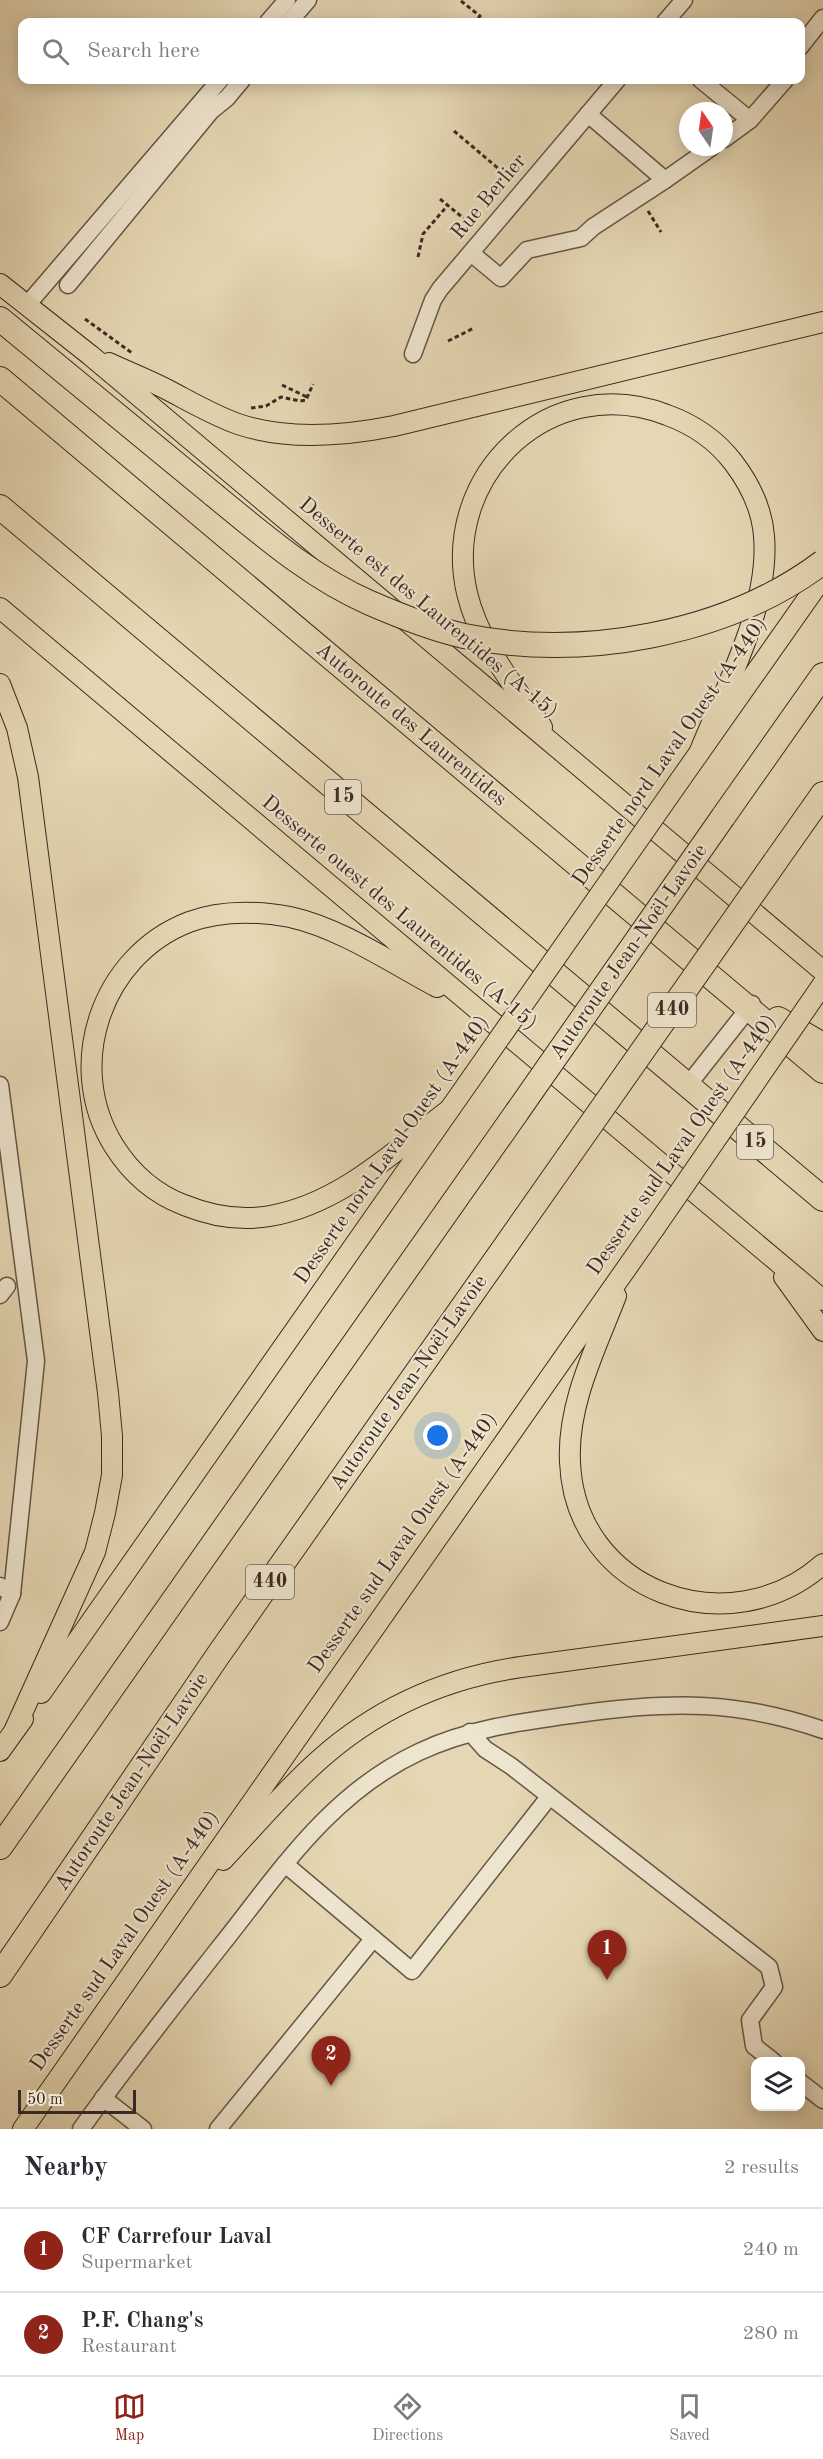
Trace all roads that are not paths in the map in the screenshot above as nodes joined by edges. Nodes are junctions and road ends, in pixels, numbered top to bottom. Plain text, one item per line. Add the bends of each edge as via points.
1 (287, 0) edge
2 (308, 0) edge
3 (684, 0) edge
4 (271, 18) edge
5 (292, 18) edge
6 (668, 18) edge
7 (823, 18) edge
8 (805, 42) edge
9 (217, 84) edge
10 (238, 84) edge
11 (614, 84) edge
12 (706, 84) edge
13 (782, 84) edge
14 (588, 114) junction
15 (750, 120) junction
16 (733, 132) edge
17 (699, 156) edge
18 (665, 180) junction
19 (471, 253) junction
20 (0, 284) edge
21 (68, 285) dead end
22 (27, 305) junction
23 (0, 319) edge
24 (823, 322) edge
25 (413, 354) dead end
26 (90, 355) junction
27 (0, 379) edge
28 (0, 507) edge
29 (823, 562) edge
30 (823, 577) edge
31 (0, 608) edge
32 (823, 675) edge
33 (0, 684) edge
34 (555, 746) junction
35 (700, 751) junction
36 (823, 794) edge
37 (823, 970) edge
38 (823, 984) edge
39 (469, 1003) junction
40 (750, 1006) junction
41 (823, 1045) edge
42 (823, 1071) edge
43 (0, 1085) edge
44 (688, 1085) junction
45 (449, 1110) junction
46 (823, 1199) edge
47 (764, 1251) junction
48 (624, 1272) junction
49 (823, 1300) edge
50 (823, 1331) edge
51 (823, 1564) edge
52 (6, 1590) edge
53 (0, 1622) edge
54 (823, 1626) edge
55 (15, 1730) junction
56 (823, 1730) edge
57 (470, 1732) junction
58 (0, 1751) edge
59 (549, 1797) junction
60 (0, 1847) edge
61 (285, 1864) junction
62 (181, 1903) junction
63 (373, 1939) junction
64 (0, 1975) edge
65 (769, 2057) edge
66 (805, 2085) edge
67 (103, 2098) junction
68 (823, 2100) edge
69 (23, 2129) edge
70 (81, 2129) edge
71 (143, 2129) edge
72 (218, 2129) edge

1 - 4 street
2 - 5 street
3 - 6 street
7 - 8 street
9 - 22 street
10 - 21 street
11 - 14 street, Rue Berlier
12 - 15 street
13 - 15 street
14 - 18 street
14 - 19 street, Rue Berlier
15 - 16 street
17 - 18 street
18 - 19 street via 581,238 527,250 501,278
19 - 25 street, Rue Berlier via 433,300
20 - 22 main road, Desserte est des Laurentides (A-15)
22 - 26 main road, Desserte est des Laurentides (A-15)
23 - 29 highway, bridge via 214,495 325,579 369,603 464,636 515,642 594,643 671,631 745,606
24 - 26 main road via 352,434 282,433 241,425
26 - 34 main road, Desserte est des Laurentides (A-15)
27 - 40 highway, Autoroute des Laurentides
28 - 44 highway, 15
30 - 35 main road, Desserte nord Laval Ouest (A-440)
31 - 39 main road, Desserte ouest des Laurentides (A-15)
32 - 60 highway, Autoroute Jean-Noël-Lavoie, bridge
33 - 55 main road via 28,777 113,1454 109,1495 95,1552
34 - 35 main road via 479,630 464,576 465,527 484,477 516,439 569,411 617,404 660,412 683,421 710,439 747,483 762,523 764,568 758,605
34 - 37 main road, Desserte est des Laurentides (A-15)
35 - 45 main road, Desserte nord Laval Ouest (A-440), bridge
36 - 64 highway, Autoroute Jean-Noël-Lavoie / 440, bridge via 226,1645
38 - 48 main road, Desserte sud Laval Ouest (A-440), bridge
39 - 45 main road via 323,927 276,915 229,913 177,927 133,959 105,1002 92,1046 91,1077 96,1104 105,1131 119,1154 164,1196 223,1216 269,1216 316,1202 348,1185
39 - 47 main road, Desserte ouest des Laurentides (A-15)
40 - 41 highway
40 - 42 highway
40 - 44 street
43 - 52 street via 36,1361
44 - 46 highway, 15
45 - 55 main road, Desserte nord Laval Ouest (A-440)
47 - 49 main road, Desserte ouest des Laurentides (A-15)
47 - 50 main road
48 - 51 main road via 587,1370 572,1426 572,1480 590,1532 612,1560 637,1580 663,1594 696,1603 728,1605 762,1599 797,1584
48 - 62 main road, Desserte sud Laval Ouest (A-440)
52 - 53 street
54 - 62 main road via 503,1669 423,1693 362,1727 317,1762
55 - 58 main road, Desserte nord Laval Ouest (A-440)
56 - 57 street via 770,1715 679,1704 635,1706
57 - 59 street via 485,1749
57 - 61 street via 416,1753 365,1783 329,1813
59 - 63 street via 412,1971
59 - 65 street via 769,1967 774,1987 750,2020 754,2046
61 - 63 street
61 - 67 street
62 - 69 main road, Desserte sud Laval Ouest (A-440)
63 - 72 street
66 - 68 street
67 - 70 street
67 - 71 street

